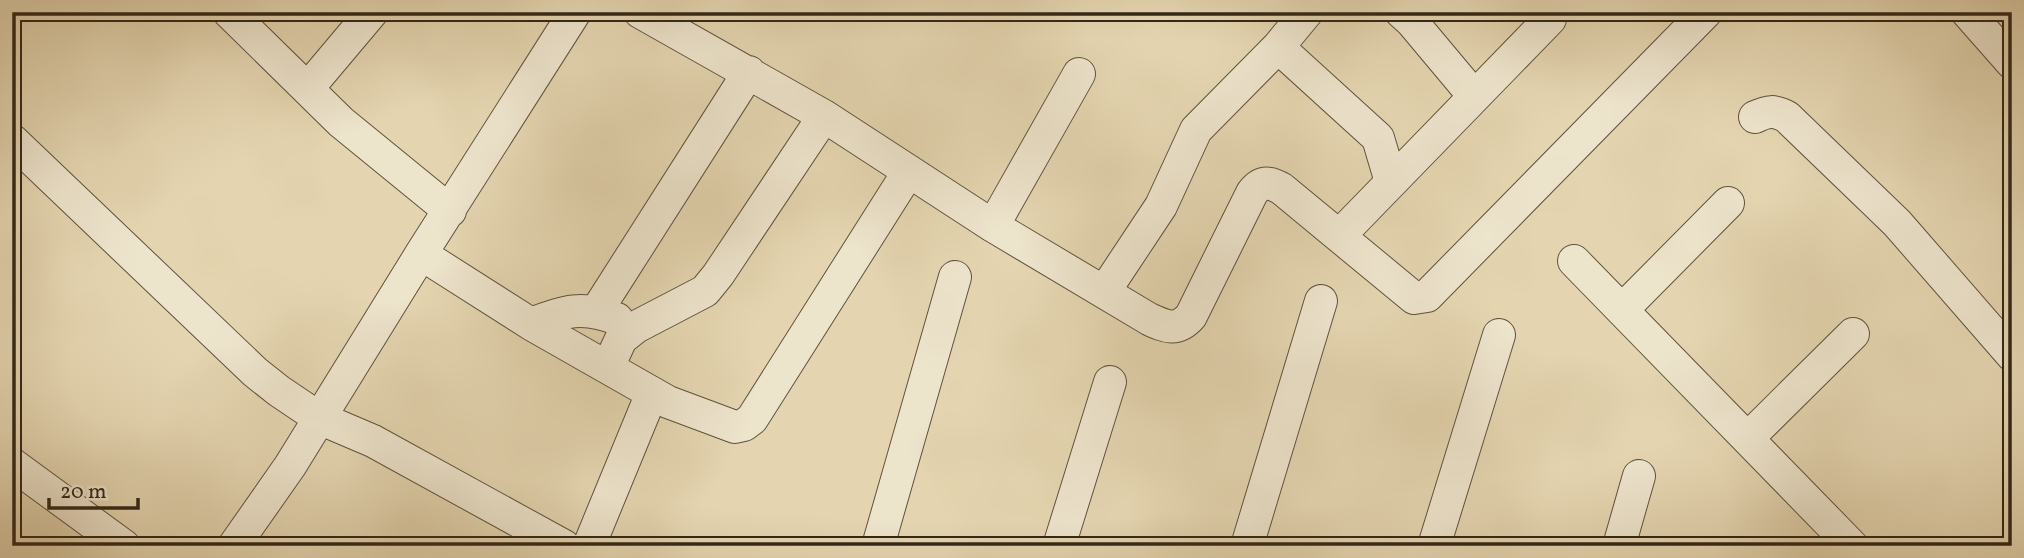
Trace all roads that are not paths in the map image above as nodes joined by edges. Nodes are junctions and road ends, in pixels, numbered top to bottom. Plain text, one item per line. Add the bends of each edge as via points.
1 (229, 12) edge
2 (372, 12) edge
3 (575, 12) edge
4 (640, 12) edge
5 (1307, 12) edge
6 (1401, 12) edge
7 (1706, 12) edge
8 (1967, 12) edge
9 (1550, 19) dead end
10 (1278, 47) junction
11 (2012, 63) edge
12 (749, 72) junction
13 (1079, 74) dead end
14 (308, 88) junction
15 (1474, 96) junction
16 (824, 116) junction
17 (1755, 117) dead end
18 (12, 140) edge
19 (909, 171) junction
20 (1391, 182) junction
21 (1728, 203) dead end
22 (450, 211) junction
23 (993, 226) junction
24 (1339, 236) junction
25 (421, 254) junction
26 (1574, 261) dead end
27 (955, 277) dead end
28 (1104, 292) junction
29 (1321, 301) dead end
30 (1622, 310) junction
31 (596, 312) junction
32 (531, 324) junction
33 (636, 327) junction
34 (1853, 334) dead end
35 (1499, 335) dead end
36 (2012, 355) edge
37 (608, 367) junction
38 (1110, 382) dead end
39 (652, 393) junction
40 (319, 418) junction
41 (1748, 438) junction
42 (12, 464) edge
43 (1639, 476) dead end
44 (242, 543) edge
45 (124, 546) edge
46 (564, 546) edge
47 (589, 546) edge
48 (878, 546) edge
49 (1059, 546) edge
50 (1247, 546) edge
51 (1434, 546) edge
52 (1619, 546) edge
53 (1852, 546) edge

1 - 14 street
2 - 14 street
3 - 22 street
4 - 12 street
5 - 10 street
6 - 15 street
7 - 24 street via 1427,296 1414,298
8 - 11 street
9 - 15 street
10 - 20 street via 1378,138
10 - 28 street via 1196,130 1161,206
12 - 16 street
12 - 31 street
13 - 23 street
14 - 22 street via 341,122
15 - 20 street
16 - 19 street
16 - 33 street via 705,290
17 - 36 street via 1777,111 1787,117 1897,223
18 - 40 street via 255,372
19 - 23 street
19 - 39 street via 752,419 735,427
20 - 24 street
21 - 30 street
22 - 25 street
23 - 28 street
24 - 28 street via 1282,188 1264,183 1252,193 1183,325 1161,324
25 - 32 street
25 - 40 street
26 - 30 street
27 - 48 street
29 - 50 street
30 - 41 street
31 - 32 street via 560,313
31 - 33 street
32 - 37 street
33 - 37 street via 621,339
34 - 41 street
35 - 51 street
37 - 39 street
38 - 49 street
39 - 47 street
40 - 44 street
40 - 46 street via 373,441
41 - 53 street
42 - 45 street
43 - 52 street

